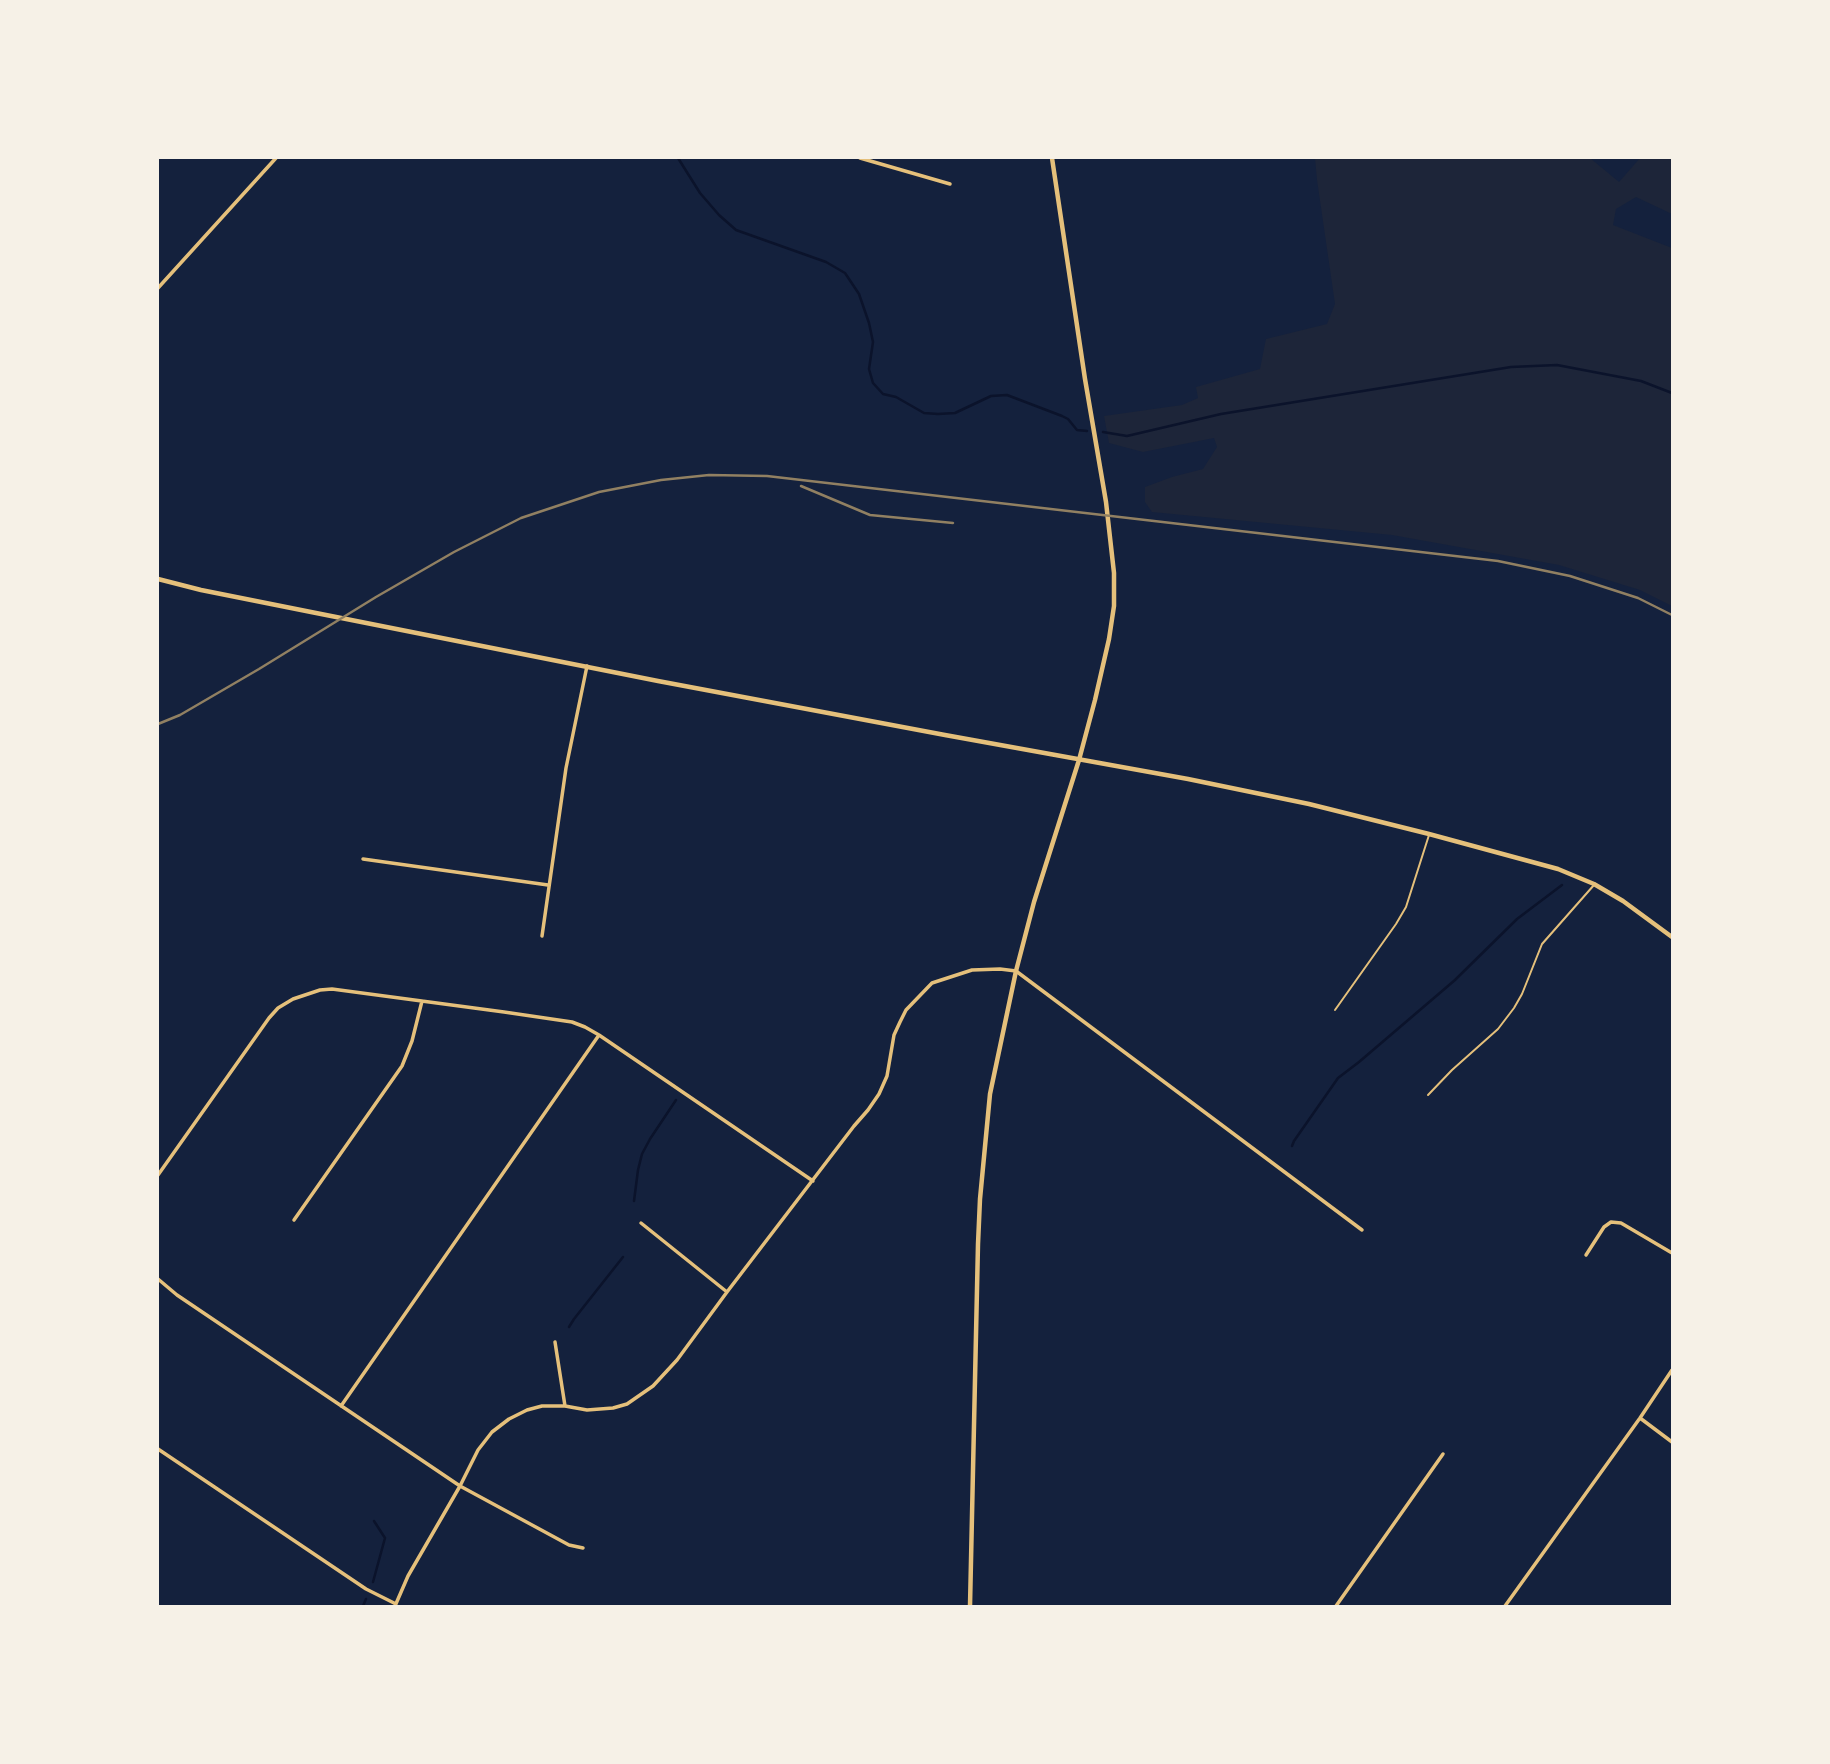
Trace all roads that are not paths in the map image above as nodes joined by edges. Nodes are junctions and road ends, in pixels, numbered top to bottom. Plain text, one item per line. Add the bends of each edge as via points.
1 (276, 158) edge
2 (860, 158) edge
3 (1052, 158) edge
4 (950, 184) dead end
5 (158, 288) edge
6 (158, 579) edge
7 (587, 666) junction
8 (1079, 760) junction
9 (1429, 834) junction
10 (363, 859) dead end
11 (1594, 884) junction
12 (548, 886) junction
13 (542, 936) dead end
14 (1672, 937) edge
15 (1016, 971) junction
16 (422, 1001) junction
17 (1335, 1010) dead end
18 (599, 1035) junction
19 (1428, 1095) dead end
20 (158, 1175) edge
21 (813, 1181) junction
22 (294, 1220) dead end
23 (641, 1223) dead end
24 (1362, 1230) dead end
25 (1672, 1253) edge
26 (1586, 1255) dead end
27 (158, 1279) edge
28 (727, 1292) junction
29 (555, 1342) dead end
30 (1672, 1370) edge
31 (341, 1406) junction
32 (565, 1406) junction
33 (1640, 1418) junction
34 (1672, 1441) edge
35 (158, 1448) edge
36 (1443, 1454) dead end
37 (460, 1486) junction
38 (583, 1548) dead end
39 (396, 1605) edge
40 (970, 1606) edge
41 (1336, 1606) edge
42 (1505, 1606) edge

1 - 5 street
2 - 4 street
3 - 8 street via 1114,573 1109,639
6 - 7 street
7 - 8 street
7 - 12 street
8 - 9 street via 1309,804
8 - 15 street
9 - 11 street via 1558,869
9 - 17 lane via 1406,907
10 - 12 street
11 - 14 street
11 - 19 lane via 1542,944 1514,1009
12 - 13 street
15 - 21 street via 972,970 933,983 916,998 894,1035 879,1094
15 - 24 street
15 - 40 street via 990,1094 980,1199
16 - 18 street via 572,1022
16 - 20 street via 332,989 307,993 278,1008
16 - 22 street via 402,1066
18 - 21 street
18 - 31 street
21 - 28 street
23 - 28 street
25 - 26 street via 1621,1223 1611,1222
27 - 31 street
28 - 32 street via 653,1386 613,1408
29 - 32 street
30 - 33 street
31 - 37 street
32 - 37 street via 542,1406 509,1419 478,1450
33 - 34 street
33 - 42 street
35 - 39 street via 366,1590
36 - 41 street
37 - 38 street via 569,1545
37 - 39 street

